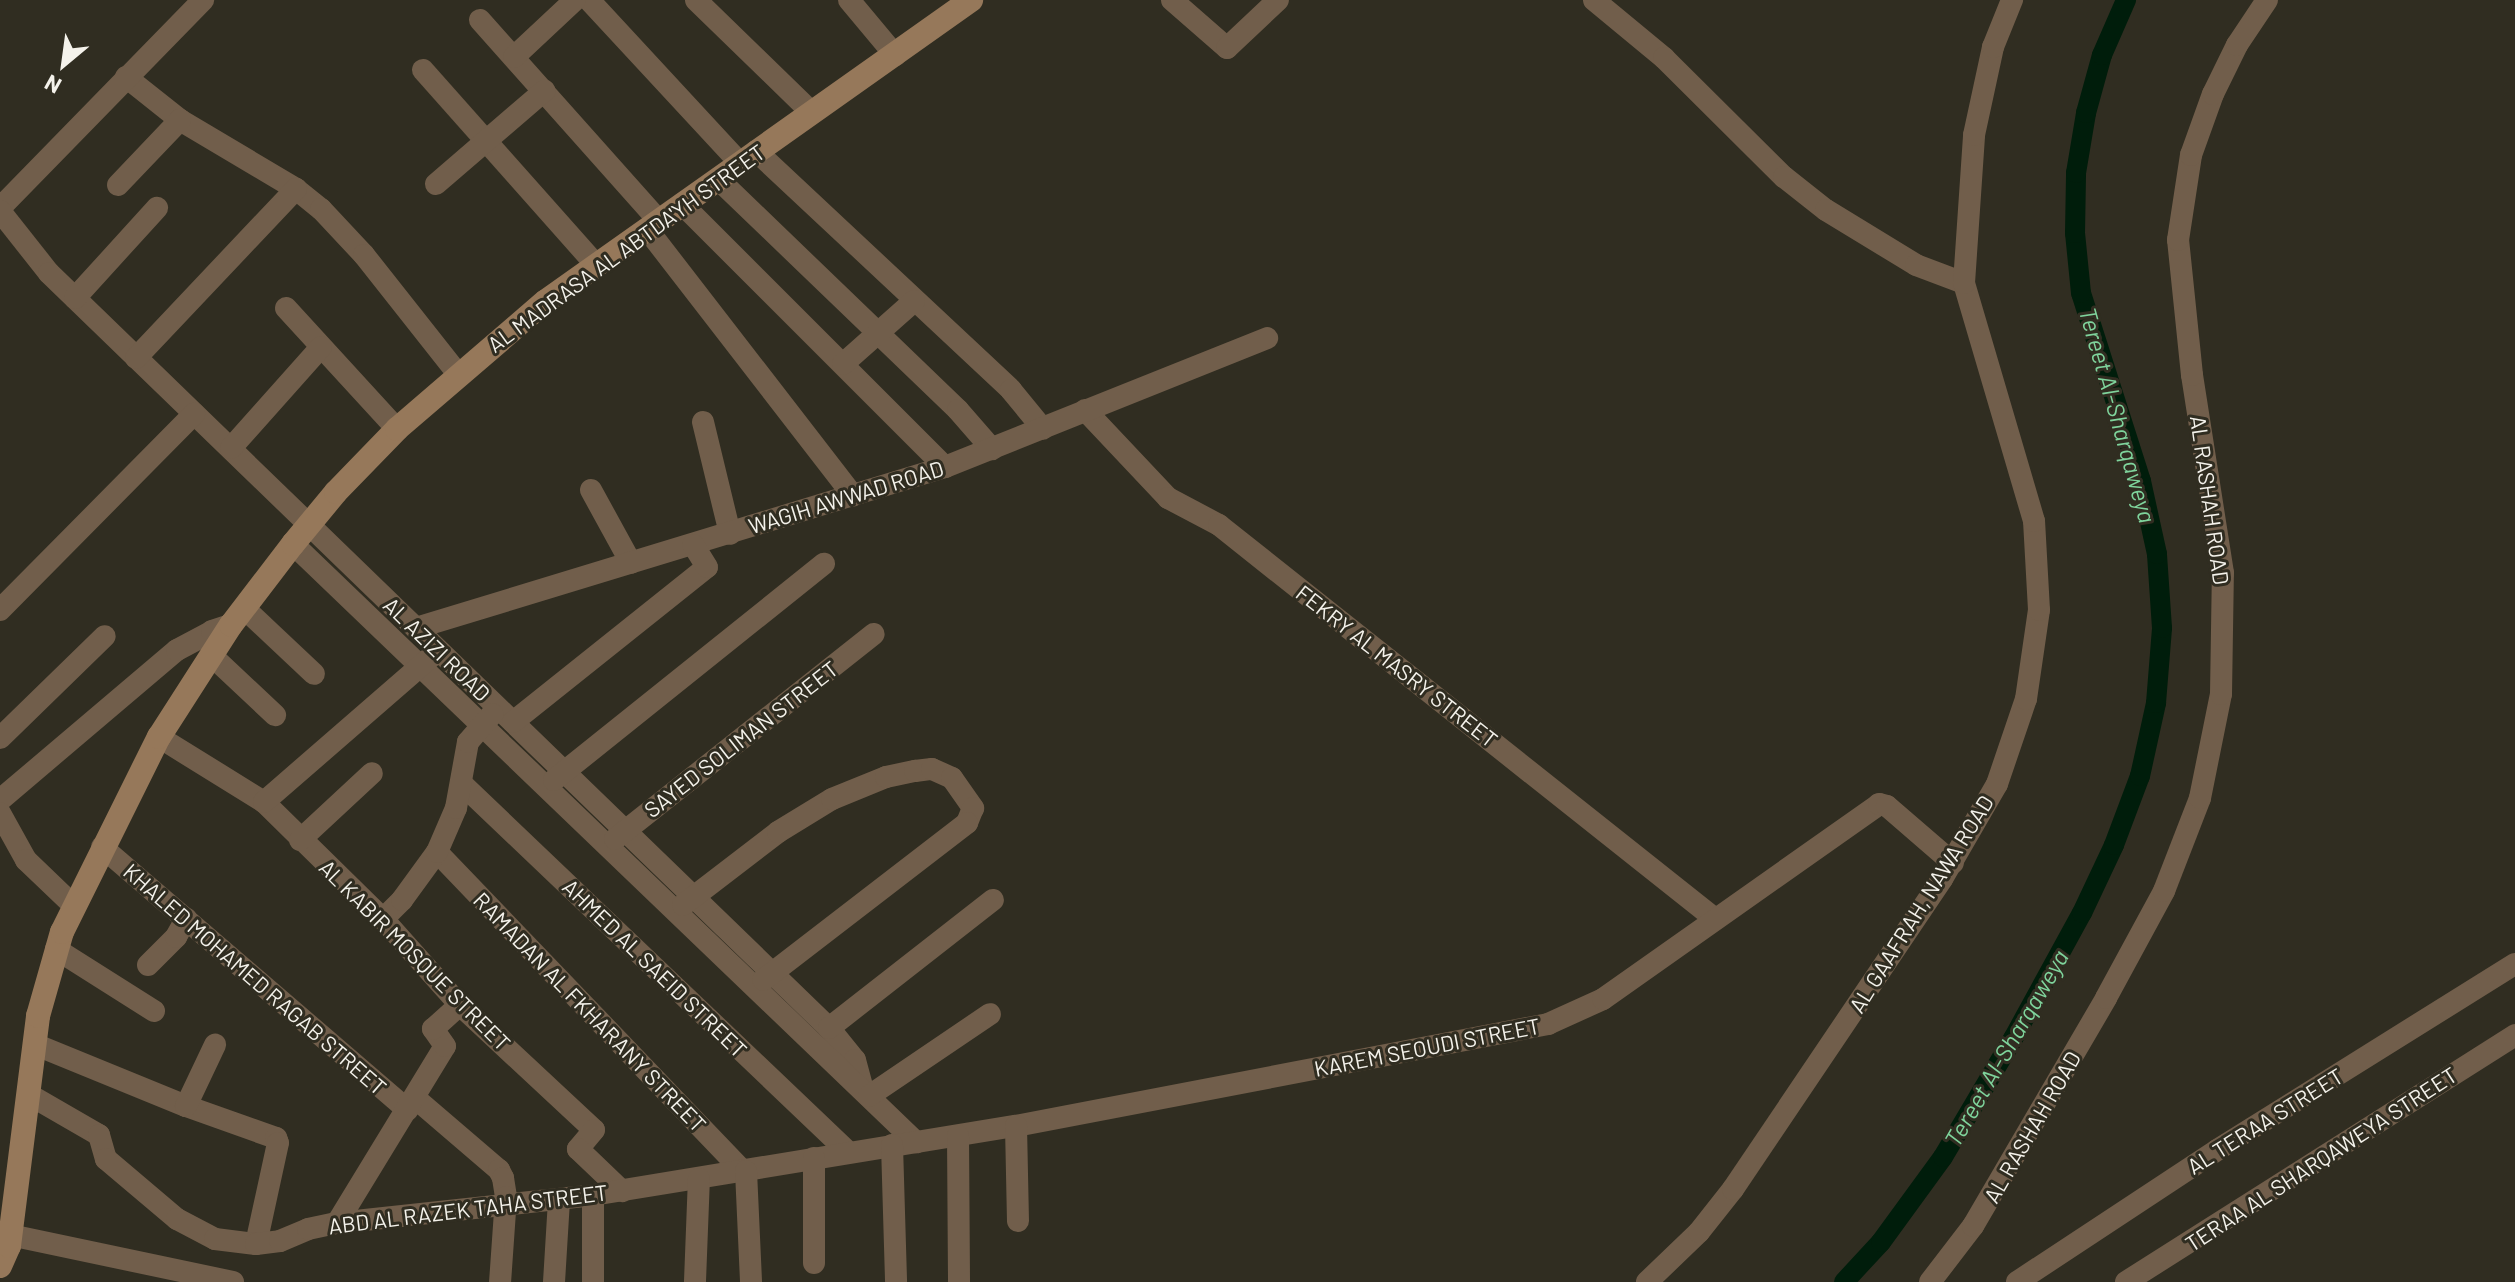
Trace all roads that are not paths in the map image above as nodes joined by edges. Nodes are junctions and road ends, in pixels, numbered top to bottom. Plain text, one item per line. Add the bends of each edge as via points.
1 (203, 0) edge
2 (575, 0) edge
3 (589, 0) edge
4 (696, 0) edge
5 (849, 0) edge
6 (1172, 0) edge
7 (1278, 0) edge
8 (1594, 0) edge
9 (2012, 0) edge
10 (2267, 0) edge
11 (956, 4) edge
12 (480, 20) dead end
13 (895, 55) junction
14 (514, 57) junction
15 (423, 70) dead end
16 (126, 77) junction
17 (544, 91) junction
18 (811, 112) junction
19 (180, 120) junction
20 (487, 141) junction
21 (748, 157) junction
22 (718, 179) junction
23 (436, 184) dead end
24 (118, 185) dead end
25 (296, 189) junction
26 (682, 204) junction
27 (157, 208) dead end
28 (1, 215) edge
29 (653, 225) junction
30 (597, 266) junction
31 (1964, 283) junction
32 (75, 298) junction
33 (914, 301) junction
34 (286, 308) dead end
35 (877, 333) junction
36 (1267, 338) dead end
37 (321, 347) junction
38 (136, 358) junction
39 (843, 364) junction
40 (458, 374) junction
41 (1085, 410) junction
42 (194, 414) junction
43 (703, 422) dead end
44 (397, 429) junction
45 (1043, 429) junction
46 (231, 448) junction
47 (992, 449) junction
48 (945, 467) junction
49 (591, 490) dead end
50 (853, 496) junction
51 (301, 534) junction
52 (730, 534) junction
53 (693, 545) junction
54 (631, 563) junction
55 (824, 564) dead end
56 (0, 610) edge
57 (238, 617) junction
58 (416, 628) junction
59 (874, 634) dead end
60 (105, 636) dead end
61 (439, 650) junction
62 (211, 655) junction
63 (421, 666) junction
64 (314, 674) dead end
65 (275, 715) dead end
66 (506, 715) junction
67 (481, 723) junction
68 (159, 737) junction
69 (0, 738) edge
70 (372, 773) dead end
71 (555, 778) junction
72 (462, 784) junction
73 (0, 800) edge
74 (264, 802) junction
75 (0, 813) edge
76 (617, 837) junction
77 (300, 840) junction
78 (102, 847) junction
79 (437, 852) junction
80 (1953, 863) junction
81 (993, 900) dead end
82 (685, 903) junction
83 (74, 906) junction
84 (186, 919) junction
85 (383, 919) junction
86 (1715, 919) junction
87 (56, 949) junction
88 (2515, 964) edge
89 (148, 965) dead end
90 (764, 979) junction
91 (460, 1005) junction
92 (154, 1011) dead end
93 (990, 1014) dead end
94 (829, 1028) junction
95 (2515, 1035) edge
96 (34, 1044) junction
97 (215, 1045) dead end
98 (866, 1093) junction
99 (28, 1094) junction
100 (412, 1104) junction
101 (186, 1106) junction
102 (1016, 1126) junction
103 (958, 1136) junction
104 (916, 1142) junction
105 (892, 1145) junction
106 (848, 1152) junction
107 (814, 1158) junction
108 (744, 1171) junction
109 (699, 1179) junction
110 (622, 1191) junction
111 (593, 1195) junction
112 (559, 1200) junction
113 (504, 1206) junction
114 (1018, 1221) dead end
115 (337, 1223) junction
116 (10, 1235) junction
117 (256, 1244) junction
118 (814, 1263) dead end
119 (0, 1266) edge
120 (695, 1281) edge
121 (233, 1282) edge
122 (500, 1282) edge
123 (554, 1282) edge
124 (593, 1282) edge
125 (751, 1282) edge
126 (896, 1282) edge
127 (959, 1282) edge
128 (1647, 1282) edge
129 (1930, 1282) edge
130 (2017, 1282) edge
131 (2126, 1282) edge

1 - 16 street
2 - 14 street
3 - 21 street
4 - 18 street
5 - 13 street
6 - 7 street via 1227,48
8 - 31 street via 1826,210 1916,265
9 - 31 street, AL GAAFRAH, NAWA ROAD via 1993,47 1974,135
10 - 129 street, AL RASHAH ROAD via 2213,94 2191,155 2178,240 2192,375 2223,573 2221,694 2200,798 2164,891 2106,998 1973,1226
11 - 13 street, AL MADRASA AL ABTDA'YH STREET
12 - 14 street
13 - 18 street, AL MADRASA AL ABTDA'YH STREET
14 - 17 street
15 - 20 street
16 - 19 street
16 - 28 street
17 - 20 street
17 - 29 street
18 - 21 street, AL MADRASA AL ABTDA'YH STREET
19 - 24 street
19 - 25 street
20 - 23 street
20 - 30 street
21 - 22 street, AL MADRASA AL ABTDA'YH STREET
21 - 33 street
22 - 26 street, AL MADRASA AL ABTDA'YH STREET
22 - 35 street
25 - 38 street
25 - 40 street via 343,231
26 - 29 street, AL MADRASA AL ABTDA'YH STREET
26 - 39 street
27 - 32 street
28 - 32 street, AL AZIZI ROAD
29 - 30 street, AL MADRASA AL ABTDA'YH STREET
29 - 50 street
30 - 40 street, AL MADRASA AL ABTDA'YH STREET
31 - 80 street, AL GAAFRAH, NAWA ROAD via 2034,521 2039,610 2026,699 2013,742 1997,784
32 - 38 street, AL AZIZI ROAD
33 - 35 street
33 - 45 street via 1011,390
34 - 37 street
35 - 39 street
35 - 47 street
36 - 41 street, WAGIH AWWAD ROAD
37 - 44 street
37 - 46 street
38 - 42 street, AL AZIZI ROAD
39 - 48 street
40 - 44 street, AL MADRASA AL ABTDA'YH STREET
41 - 45 street, WAGIH AWWAD ROAD
41 - 86 street, FEKRY AL MASRY STREET via 1168,498 1219,525
42 - 46 street, AL AZIZI ROAD
42 - 56 street
43 - 52 street
44 - 51 street, AL MADRASA AL ABTDA'YH STREET
45 - 47 street, WAGIH AWWAD ROAD
46 - 51 street, AL AZIZI ROAD
47 - 48 street, WAGIH AWWAD ROAD
48 - 50 street, WAGIH AWWAD ROAD
49 - 54 street
50 - 52 street, WAGIH AWWAD ROAD
51 - 57 street, AL MADRASA AL ABTDA'YH STREET
51 - 58 street, AL AZIZI ROAD
51 - 63 street, AL AZIZI ROAD
52 - 53 street, WAGIH AWWAD ROAD
53 - 54 street, WAGIH AWWAD ROAD
53 - 66 street via 707,562 705,568
54 - 58 street, WAGIH AWWAD ROAD
55 - 71 street
57 - 62 street, AL MADRASA AL ABTDA'YH STREET
57 - 64 street
57 - 73 street via 177,650
58 - 61 street, AL AZIZI ROAD
59 - 76 street, SAYED SOLIMAN STREET
60 - 69 street
61 - 63 street
61 - 66 street, AL AZIZI ROAD
62 - 65 street
62 - 68 street, AL MADRASA AL ABTDA'YH STREET
63 - 67 street, AL AZIZI ROAD
63 - 74 street
66 - 67 street
66 - 71 street, AL AZIZI ROAD
67 - 71 street, AL AZIZI ROAD
67 - 72 street via 468,742
68 - 74 street, AL KABIR MOSQUE STREET
68 - 78 street, AL MADRASA AL ABTDA'YH STREET
70 - 77 street
71 - 76 street, AL AZIZI ROAD
72 - 79 street
72 - 106 street, AHMED AL SAEID STREET
74 - 77 street, AL KABIR MOSQUE STREET
75 - 83 street via 26,860
76 - 82 street, AL AZIZI ROAD
77 - 85 street, AL KABIR MOSQUE STREET
78 - 83 street, AL MADRASA AL ABTDA'YH STREET
78 - 84 street, KHALED MOHAMED RAGAB STREET
79 - 85 street
79 - 108 street, RAMADAN AL FKHARANY STREET
80 - 86 street, KAREM SEOUDI STREET via 1879,804
80 - 128 street, AL GAAFRAH, NAWA ROAD via 1733,1189 1699,1232
81 - 94 street
82 - 90 street, AL AZIZI ROAD
82 - 90 street via 778,832 845,793 886,777 932,769 961,786 973,808 967,823
83 - 87 street, AL MADRASA AL ABTDA'YH STREET
84 - 89 street
84 - 100 street, KHALED MOHAMED RAGAB STREET
85 - 91 street, AL KABIR MOSQUE STREET
86 - 102 street, KAREM SEOUDI STREET via 1603,999 1548,1024
87 - 92 street
87 - 96 street, AL MADRASA AL ABTDA'YH STREET
88 - 130 street, AL TERAA STREET
90 - 94 street, AL AZIZI ROAD
90 - 98 street, AL AZIZI ROAD
91 - 100 street via 433,1029 445,1046
91 - 110 street, AL KABIR MOSQUE STREET via 594,1130 578,1148
93 - 98 street
94 - 98 street, AL AZIZI ROAD via 855,1060
95 - 131 street, TERAA AL SHARQAWEYA STREET
96 - 99 street, AL MADRASA AL ABTDA'YH STREET
96 - 101 street
97 - 101 street
98 - 104 street, AL AZIZI ROAD
99 - 116 street, AL MADRASA AL ABTDA'YH STREET
99 - 117 street, ABD AL RAZEK TAHA STREET via 99,1135 106,1159 177,1219 215,1239
100 - 113 street, KHALED MOHAMED RAGAB STREET via 499,1170 506,1188
100 - 115 street
101 - 117 street via 278,1143
102 - 103 street, KAREM SEOUDI STREET
102 - 114 street
103 - 104 street, KAREM SEOUDI STREET
103 - 127 street
104 - 105 street, ABD AL RAZEK TAHA STREET
105 - 106 street, ABD AL RAZEK TAHA STREET
105 - 126 street
106 - 107 street, ABD AL RAZEK TAHA STREET
107 - 108 street, ABD AL RAZEK TAHA STREET
107 - 118 street
108 - 109 street, ABD AL RAZEK TAHA STREET
108 - 125 street
109 - 110 street, ABD AL RAZEK TAHA STREET
109 - 120 street
110 - 111 street, ABD AL RAZEK TAHA STREET
111 - 112 street, ABD AL RAZEK TAHA STREET
111 - 124 street
112 - 113 street, ABD AL RAZEK TAHA STREET
112 - 123 street
113 - 115 street, ABD AL RAZEK TAHA STREET
113 - 122 street, KHALED MOHAMED RAGAB STREET
115 - 117 street, ABD AL RAZEK TAHA STREET
116 - 119 street, AL MADRASA AL ABTDA'YH STREET
116 - 121 street

